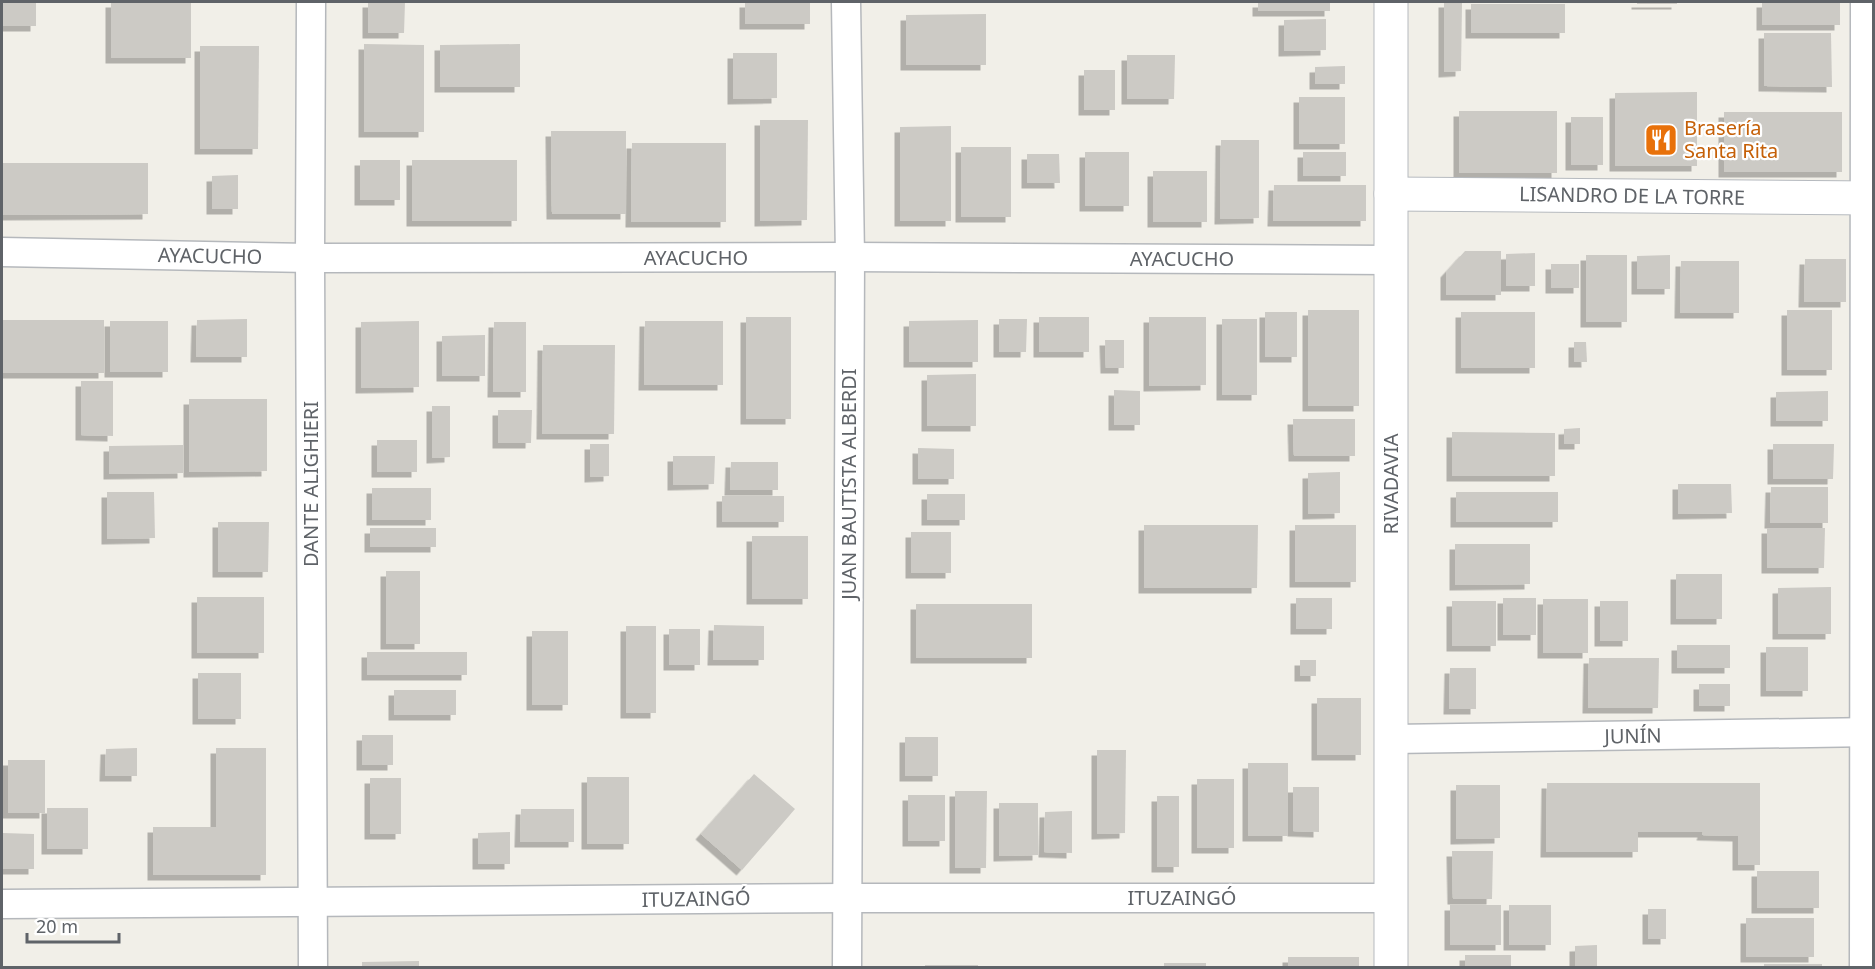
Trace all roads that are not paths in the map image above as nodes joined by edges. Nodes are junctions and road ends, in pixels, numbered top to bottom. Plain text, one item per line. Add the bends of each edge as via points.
1 (311, 2) edge
2 (846, 2) edge
3 (1390, 2) edge
4 (1865, 2) edge
5 (1390, 194) junction
6 (1869, 198) edge
7 (2, 252) edge
8 (850, 257) junction
9 (310, 258) junction
10 (1390, 260) junction
11 (1868, 732) edge
12 (1392, 739) junction
13 (1390, 897) junction
14 (846, 898) junction
15 (313, 903) junction
16 (2, 904) edge
17 (313, 968) edge
18 (846, 968) edge
19 (1391, 968) edge
20 (1864, 968) edge

1 - 9 street, DANTE ALIGHIERI
2 - 8 street, JUAN BAUTISTA ALBERDI
3 - 5 street, RIVADAVIA
4 - 6 street
5 - 6 street, LISANDRO DE LA TORRE
5 - 10 street, RIVADAVIA
6 - 11 street
7 - 9 street, AYACUCHO
8 - 9 street, AYACUCHO
8 - 10 street, AYACUCHO
8 - 14 street, JUAN BAUTISTA ALBERDI
9 - 15 street, DANTE ALIGHIERI
10 - 12 street, RIVADAVIA
11 - 12 street, JUNÍN
11 - 20 street
12 - 13 street, RIVADAVIA
13 - 14 street, ITUZAINGÓ
13 - 19 street, RIVADAVIA
14 - 15 street, ITUZAINGÓ
14 - 18 street, JUAN BAUTISTA ALBERDI
15 - 16 street, ITUZAINGÓ
15 - 17 street, DANTE ALIGHIERI

